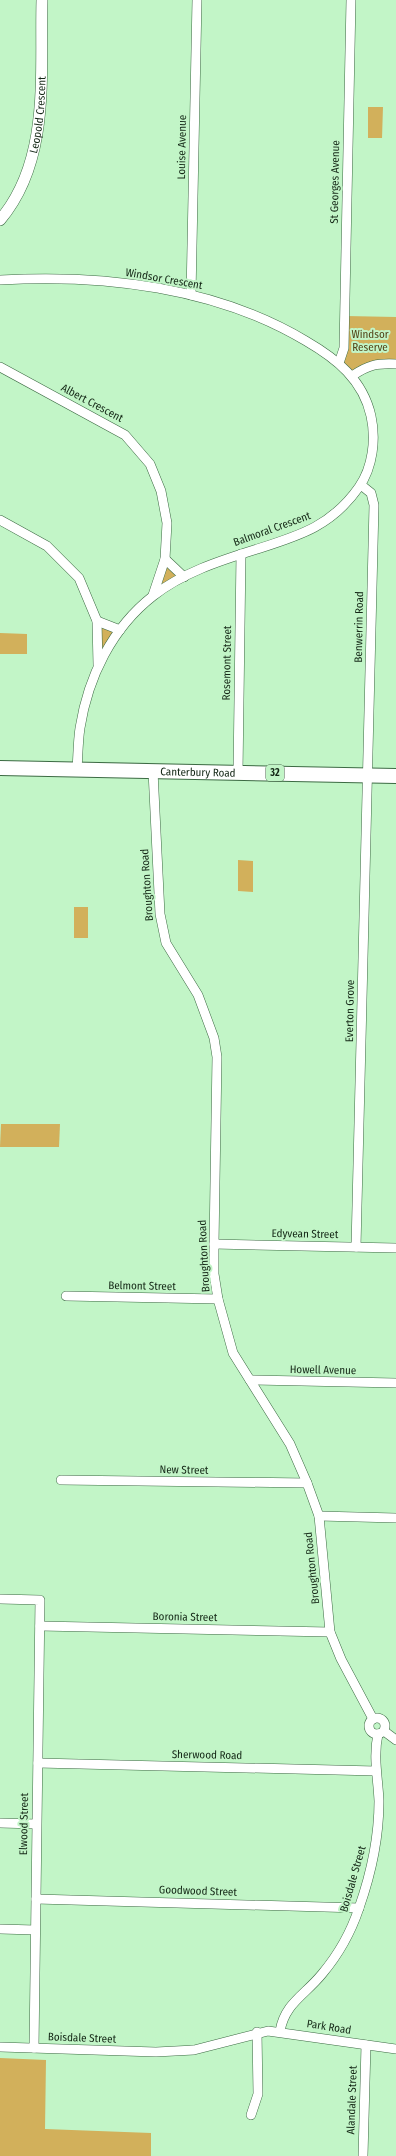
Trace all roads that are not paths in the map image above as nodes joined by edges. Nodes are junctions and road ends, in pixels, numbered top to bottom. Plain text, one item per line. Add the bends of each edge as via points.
1 (42, 0) edge
2 (198, 0) edge
3 (351, 0) edge
4 (0, 220) edge
5 (0, 280) edge
6 (191, 295) junction
7 (339, 363) junction
8 (396, 364) edge
9 (0, 367) edge
10 (352, 376) junction
11 (361, 485) junction
12 (0, 520) edge
13 (241, 554) junction
14 (165, 559) junction
15 (184, 577) junction
16 (153, 595) junction
17 (97, 621) junction
18 (120, 630) junction
19 (98, 666) junction
20 (0, 768) edge
21 (77, 769) junction
22 (153, 771) junction
23 (238, 772) junction
24 (368, 775) junction
25 (396, 776) edge
26 (214, 1244) junction
27 (356, 1247) junction
28 (396, 1248) edge
29 (66, 1296) dead end
30 (218, 1299) junction
31 (250, 1380) junction
32 (396, 1383) edge
33 (61, 1480) dead end
34 (307, 1483) junction
35 (319, 1516) junction
36 (396, 1518) edge
37 (0, 1599) edge
38 (40, 1626) junction
39 (330, 1632) junction
40 (373, 1719) junction
41 (381, 1732) junction
42 (396, 1740) edge
43 (38, 1763) junction
44 (376, 1771) junction
45 (0, 1823) edge
46 (36, 1824) junction
47 (36, 1899) junction
48 (359, 1908) junction
49 (0, 1929) edge
50 (35, 1930) junction
51 (280, 2031) junction
52 (257, 2032) junction
53 (366, 2045) junction
54 (0, 2047) edge
55 (34, 2048) junction
56 (396, 2049) edge
57 (251, 2115) dead end
58 (363, 2156) edge

1 - 4 street, Leopold Crescent via 37,138 28,172 11,207
2 - 6 street, Louise Avenue
3 - 7 street, St Georges Avenue via 344,348
5 - 6 street, Windsor Crescent via 33,278 109,282
6 - 7 street, Windsor Crescent via 242,310 290,331 323,350
7 - 10 street, Windsor Crescent
8 - 10 street via 367,366
9 - 14 street, Albert Crescent via 125,435 150,464 161,491 167,523
10 - 11 street, Balmoral Crescent via 368,402 374,429 370,462
11 - 13 street, Balmoral Crescent via 341,511 312,530
11 - 24 street, Benwerrin Road via 371,493 374,505
12 - 17 street via 47,546 78,578
13 - 15 street, Balmoral Crescent
13 - 23 street, Rosemont Street
14 - 15 street
14 - 16 street, Albert Crescent
15 - 16 street, Balmoral Crescent
16 - 18 street, Balmoral Crescent
17 - 18 street
17 - 19 street
18 - 19 street, Balmoral Crescent
19 - 21 street, Balmoral Crescent via 88,691 80,728
20 - 21 main road, Canterbury Road / 32
21 - 22 main road, Canterbury Road / 32
22 - 23 main road, Canterbury Road / 32
22 - 26 street, Broughton Road via 160,914 166,943 198,995 209,1022 216,1051
23 - 24 main road, Canterbury Road / 32
24 - 25 main road, Canterbury Road / 32
24 - 27 street, Everton Grove
26 - 27 street, Edyvean Street
26 - 30 street, Broughton Road via 214,1274
27 - 28 street, Edyvean Street
29 - 30 street, Belmont Street
30 - 31 street, Broughton Road via 233,1353
31 - 32 street, Howell Avenue
31 - 34 street, Broughton Road via 290,1444
33 - 34 street, New Street
34 - 35 street, Broughton Road
35 - 36 street
35 - 39 street, Broughton Road
37 - 38 street, Elwood Street via 40,1600
38 - 39 street, Boronia Street
38 - 43 street, Elwood Street
39 - 40 street, Broughton Road via 341,1659
40 - 41 street via 369,1728 372,1732
40 - 41 street via 382,1719 386,1726
41 - 42 street
41 - 44 street, Boisdale Street via 374,1750
43 - 44 street, Sherwood Road
43 - 46 street, Elwood Street
44 - 48 street, Boisdale Street via 379,1801 377,1839
45 - 46 street
46 - 47 street, Elwood Street
47 - 48 street, Goodwood Street
47 - 50 street, Elwood Street
48 - 51 street, Boisdale Street via 336,1957 321,1976 287,2009 282,2018
49 - 50 street
50 - 55 street, Elwood Street
51 - 52 street, Park Road
51 - 53 street, Park Road
52 - 55 street, Boisdale Street via 194,2050 156,2052
52 - 57 street via 258,2094
53 - 56 street, Park Road
53 - 58 street, Alandale Street
54 - 55 street, Boisdale Street

